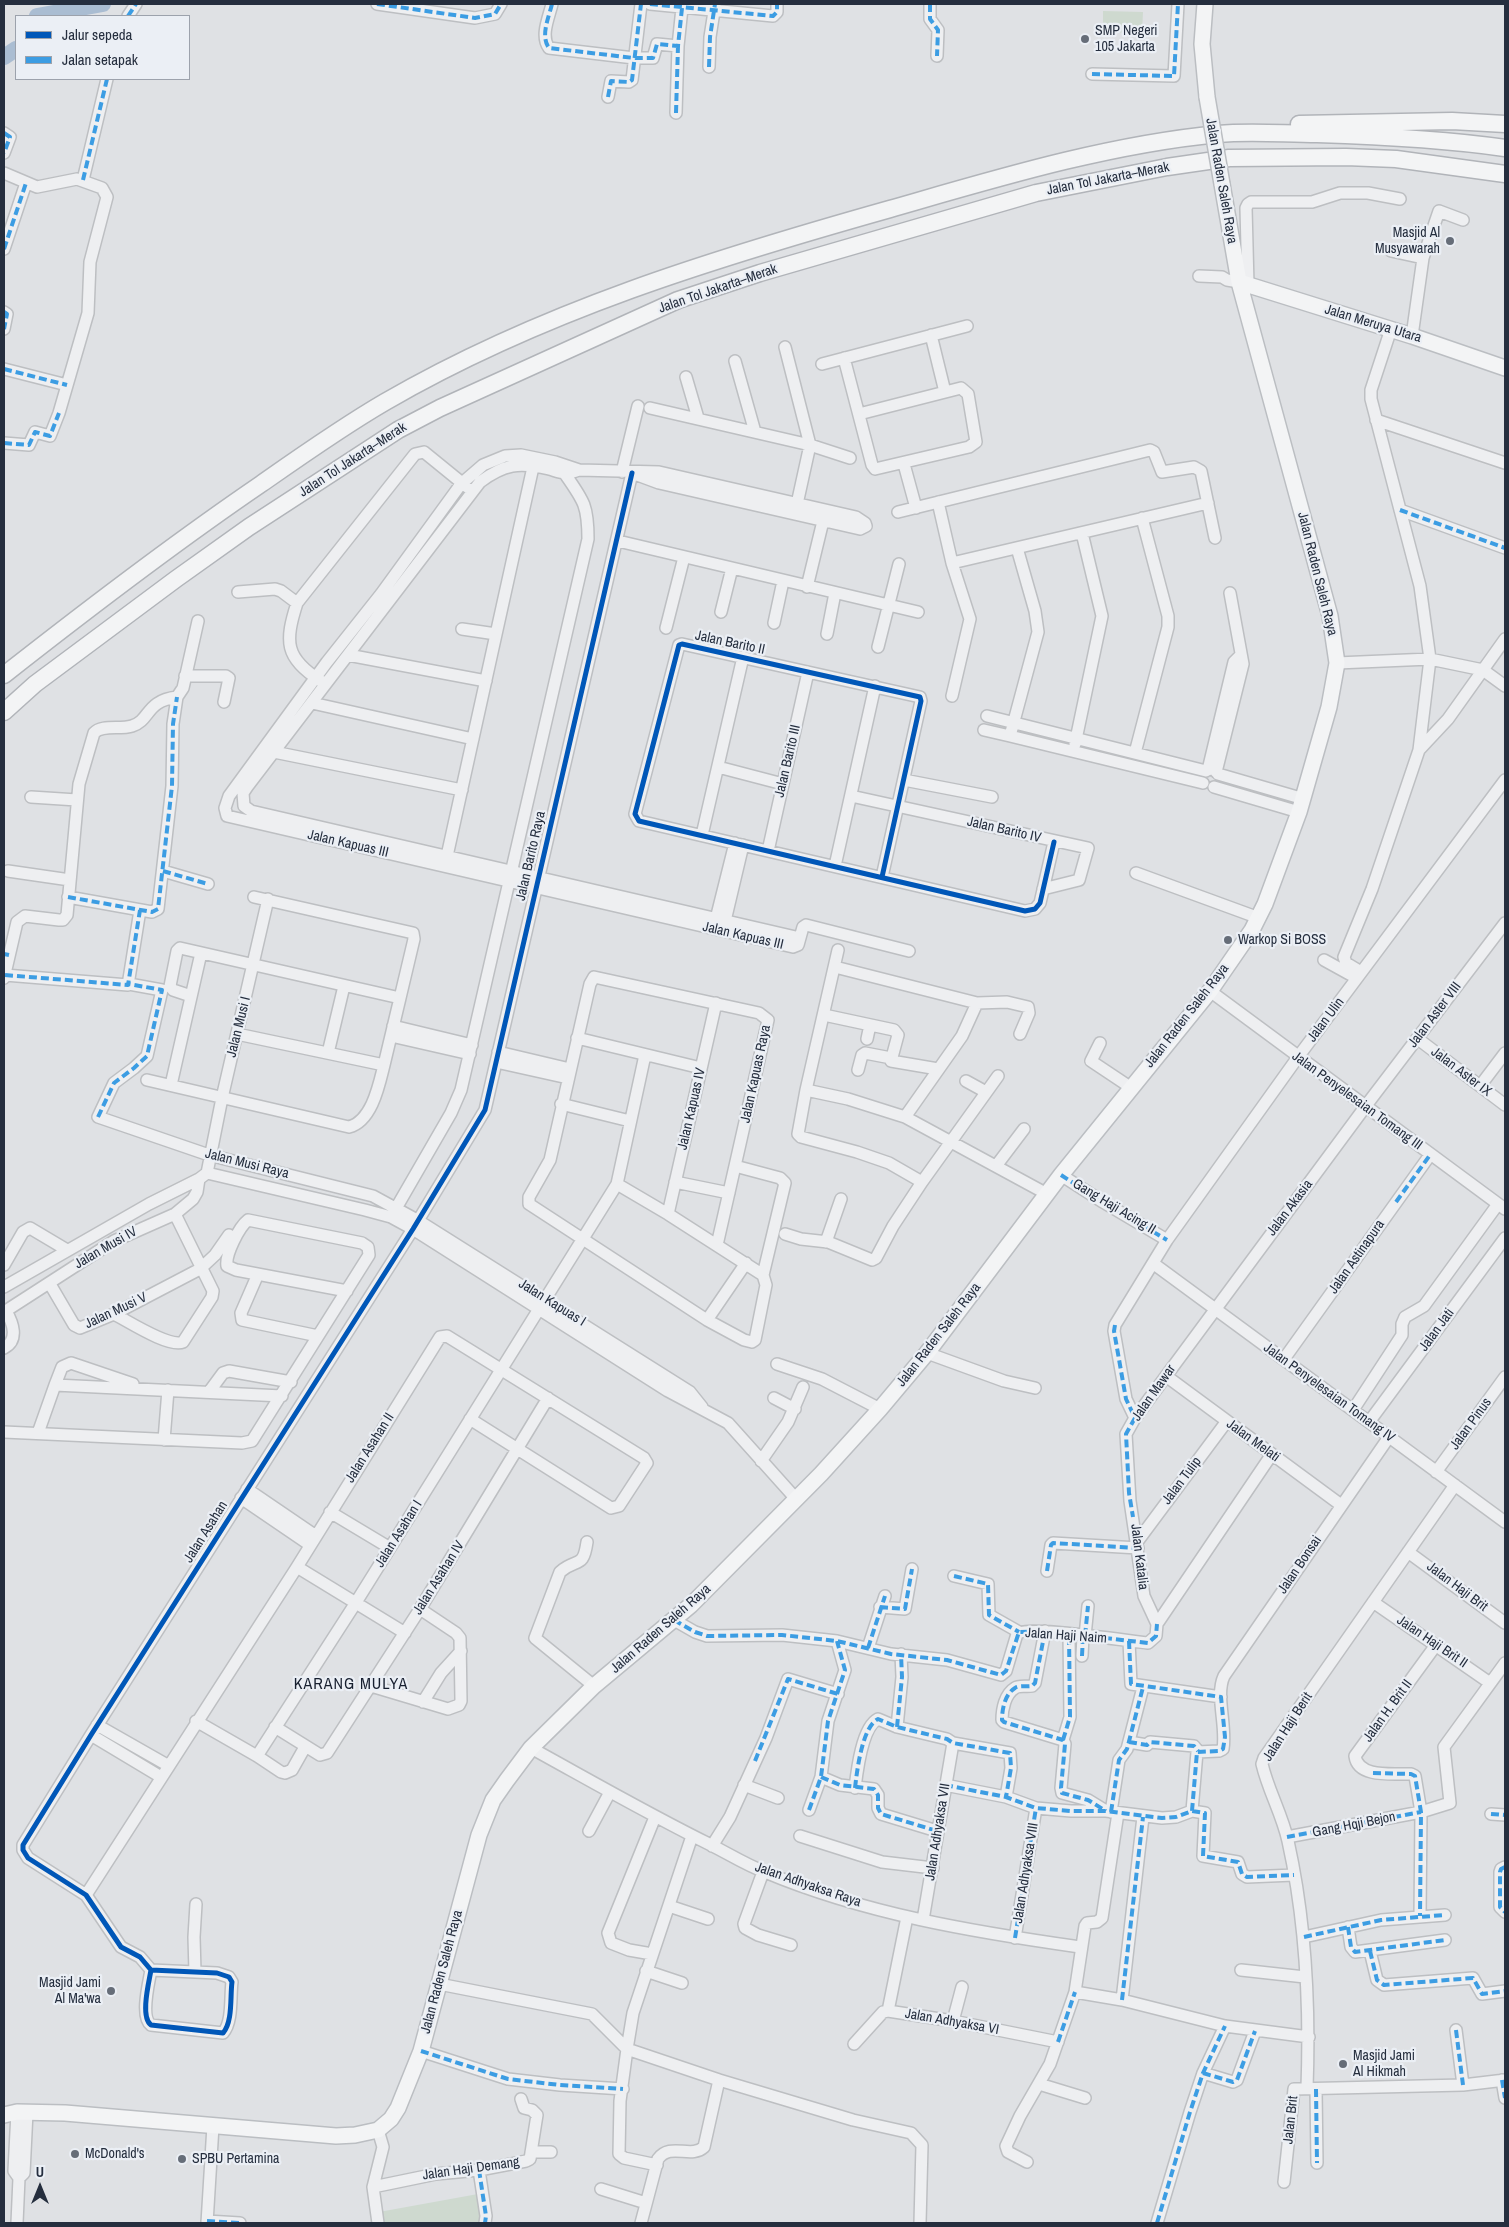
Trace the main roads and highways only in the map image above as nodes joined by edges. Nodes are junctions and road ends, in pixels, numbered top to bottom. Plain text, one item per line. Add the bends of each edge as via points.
1 (1205, 4) edge
2 (1505, 124) edge
3 (1220, 134) junction
4 (1505, 148) edge
5 (1505, 174) edge
6 (1243, 284) junction
7 (1505, 368) edge
8 (4, 675) edge
9 (4, 712) edge
10 (16, 2113) edge

1 - 6 main road, Jalan Raden Saleh Raya, bridge via 1202,44 1207,97
2 - 3 highway via 1299,124
3 - 4 highway, Jalan Tol Jakarta–Merak via 1384,136
3 - 8 highway, Jalan Tol Jakarta–Merak via 1100,153 1034,168 752,248 670,275 536,327 424,380 311,449 188,534
5 - 9 highway, Jalan Tol Jakarta–Merak via 1396,159 1346,156 1229,158 1167,167 1036,193 678,300 398,430 176,579 35,684
6 - 7 main road, Jalan Meruya Utara
6 - 10 main road, Jalan Raden Saleh Raya via 1330,616 1338,663 1301,805 1259,918 1210,991 1061,1175 880,1410 797,1500 674,1620 594,1686 531,1748 493,1800 421,2050 391,2119 378,2130 336,2136 115,2116

